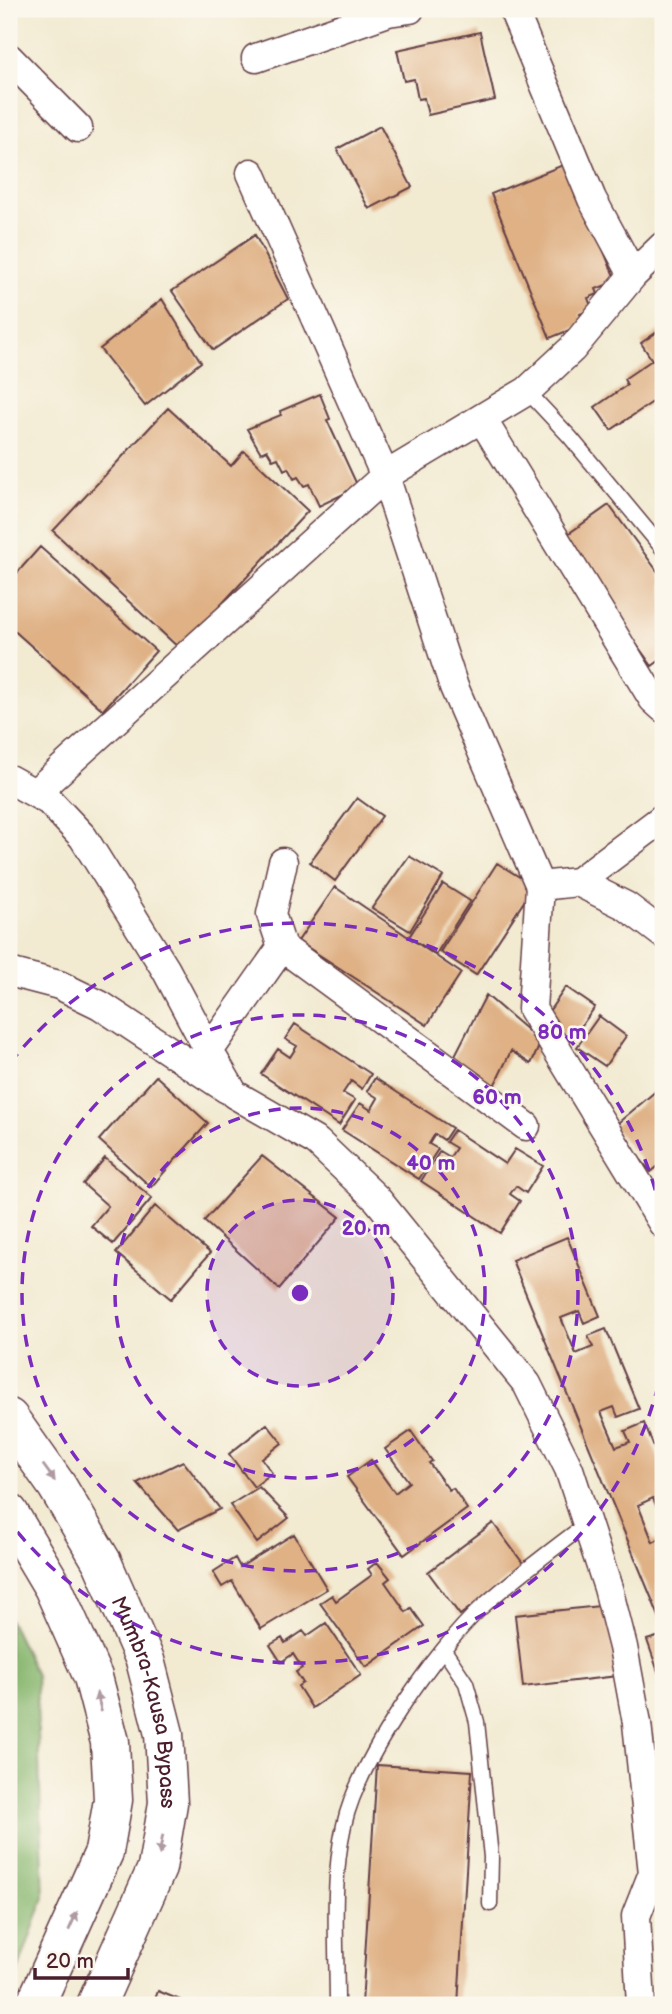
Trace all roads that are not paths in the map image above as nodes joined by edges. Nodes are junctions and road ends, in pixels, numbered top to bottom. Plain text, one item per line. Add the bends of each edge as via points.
1 (410, 9) edge
2 (513, 9) edge
3 (9, 58) edge
4 (256, 58) dead end
5 (78, 128) dead end
6 (251, 173) dead end
7 (663, 246) edge
8 (632, 275) junction
9 (527, 391) junction
10 (482, 419) junction
11 (385, 477) junction
12 (663, 549) edge
13 (663, 709) edge
14 (9, 779) edge
15 (35, 793) junction
16 (663, 818) edge
17 (283, 862) dead end
18 (578, 882) junction
19 (540, 886) junction
20 (663, 934) edge
21 (282, 947) junction
22 (9, 972) edge
23 (209, 1051) junction
24 (234, 1094) junction
25 (526, 1126) dead end
26 (663, 1224) edge
27 (9, 1418) edge
28 (9, 1513) edge
29 (586, 1524) junction
30 (444, 1650) junction
31 (490, 1904) dead end
32 (35, 2005) edge
33 (96, 2005) edge
34 (337, 2005) edge
35 (641, 2005) edge

1 - 4 street via 388,12
2 - 8 street via 592,199
3 - 5 street
6 - 11 street
7 - 8 street
8 - 9 street via 572,349
9 - 10 street
9 - 12 lane
10 - 11 street
10 - 13 street
11 - 15 street
11 - 19 street via 454,687
14 - 15 street
15 - 23 street via 49,801 83,837 166,970
16 - 18 street
17 - 21 street via 271,914
18 - 19 street
18 - 20 street via 626,906
19 - 26 street via 532,1009
21 - 23 street
21 - 25 street
22 - 24 street via 59,985 100,1005
23 - 24 street
24 - 29 street via 317,1142 393,1218 527,1384 569,1469
27 -> 33 highway, Mumbra-Kausa Bypass via 102,1562 145,1660 164,1734 168,1803 157,1868
32 -> 28 highway, Mumbra-Kausa Bypass via 104,1852 113,1800 110,1742 93,1677 53,1587
29 - 30 lane via 481,1608
29 - 35 street via 623,1647 640,1750 653,1873 636,1916
30 - 31 lane via 466,1683 477,1721 491,1857
30 - 34 lane via 390,1726 358,1785 344,1824 337,1874

